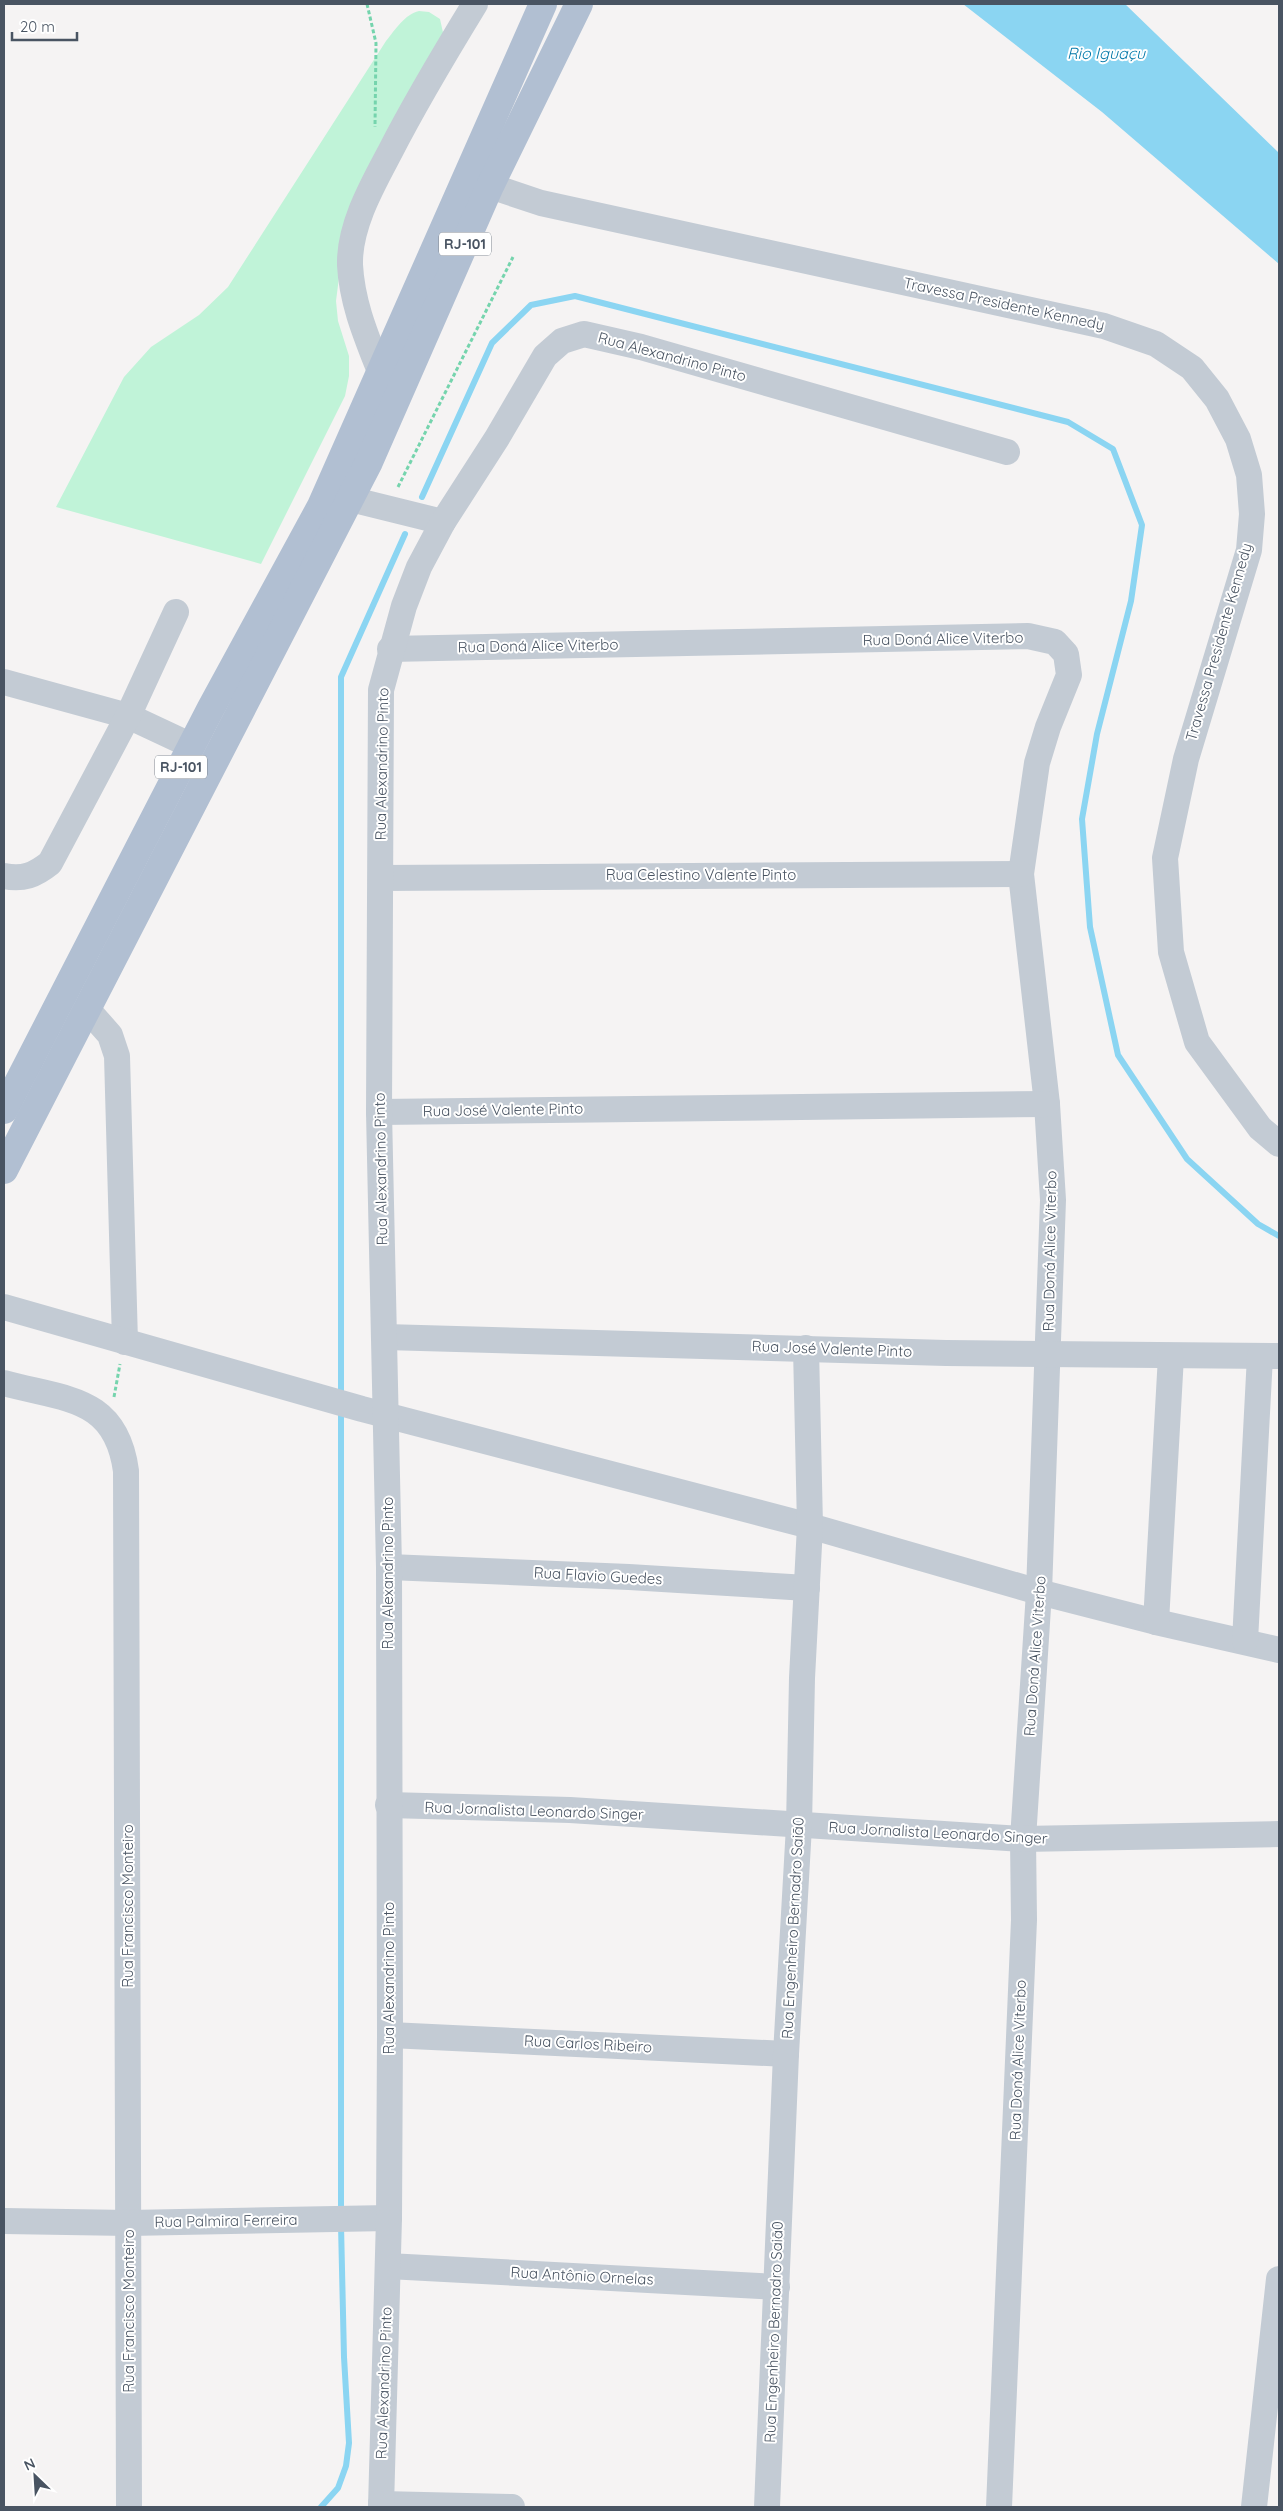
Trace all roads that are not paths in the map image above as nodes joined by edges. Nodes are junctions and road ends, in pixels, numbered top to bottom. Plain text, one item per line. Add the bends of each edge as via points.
1 (475, 4) edge
2 (543, 4) edge
3 (579, 4) edge
4 (490, 186) junction
5 (381, 374) junction
6 (1007, 452) dead end
7 (350, 499) junction
8 (443, 522) junction
9 (176, 612) dead end
10 (390, 649) junction
11 (4, 682) edge
12 (128, 716) junction
13 (192, 746) junction
14 (1021, 874) junction
15 (4, 876) edge
16 (381, 878) junction
17 (87, 1009) junction
18 (1047, 1104) junction
19 (4, 1110) edge
20 (379, 1112) junction
21 (1279, 1144) edge
22 (4, 1170) edge
23 (4, 1307) edge
24 (385, 1337) junction
25 (125, 1342) junction
26 (806, 1348) junction
27 (1049, 1354) junction
28 (1171, 1356) junction
29 (1270, 1356) edge
30 (4, 1383) edge
31 (374, 1413) junction
32 (810, 1526) junction
33 (388, 1567) junction
34 (807, 1588) junction
35 (1040, 1592) junction
36 (1156, 1622) junction
37 (1245, 1641) junction
38 (1279, 1650) edge
39 (388, 1805) junction
40 (799, 1826) junction
41 (1279, 1834) edge
42 (1023, 1839) junction
43 (390, 2034) junction
44 (786, 2054) junction
45 (389, 2218) junction
46 (4, 2220) edge
47 (129, 2223) junction
48 (388, 2266) junction
49 (1279, 2279) edge
50 (777, 2287) junction
51 (381, 2506) edge
52 (129, 2507) edge
53 (512, 2507) edge
54 (766, 2507) edge
55 (999, 2507) edge
56 (1254, 2507) edge

1 - 5 street via 418,98 374,182 355,230 350,264 355,306
2 - 5 main road, RJ-101
3 - 4 main road, RJ-101
4 - 7 main road, RJ-101 via 370,462
4 - 21 street, Travessa Presidente Kennedy via 551,205 1104,326 1156,344 1192,368 1217,399 1238,439 1249,475 1252,514 1249,550 1186,759 1165,858 1171,952 1197,1042 1260,1128
5 - 13 main road, RJ-101 via 322,506
6 - 8 street, Rua Alexandrino Pinto via 642,347 584,334 562,341 545,356
7 - 8 street
7 - 17 main road, RJ-101
8 - 10 street, Rua Alexandrino Pinto via 419,567
9 - 12 street
10 - 14 street, Rua Doná Alice Viterbo via 1028,636 1055,642 1066,654 1069,675 1037,763
10 - 16 street, Rua Alexandrino Pinto via 381,690
11 - 12 street
12 - 13 street
12 - 15 street via 50,863 36,875 18,879
13 - 19 main road, RJ-101
14 - 16 street, Rua Celestino Valente Pinto
14 - 18 street, Rua Doná Alice Viterbo
16 - 20 street, Rua Alexandrino Pinto
17 - 22 main road, RJ-101
17 - 25 street via 110,1035 117,1056
18 - 20 street, Rua José Valente Pinto
18 - 27 street, Rua Doná Alice Viterbo via 1053,1200
20 - 24 street, Rua Alexandrino Pinto
23 - 25 street
24 - 26 street, Rua José Valente Pinto
24 - 31 street, Rua Alexandrino Pinto
25 - 31 street
26 - 27 street, Rua José Valente Pinto
26 - 32 street, Rua Engenheiro Bernadro Saiā0
27 - 28 street, Rua José Valente Pinto
27 - 35 street, Rua Doná Alice Viterbo
28 - 29 street, Rua José Valente Pinto
28 - 36 street
29 - 37 street
30 - 47 street, Rua Francisco Monteiro via 82,1404 101,1414 109,1422 124,1461 128,1531
31 - 32 street
31 - 33 street, Rua Alexandrino Pinto
32 - 34 street, Rua Engenheiro Bernadro Saiā0
32 - 35 street
33 - 34 street, Rua Flavio Guedes
33 - 39 street, Rua Alexandrino Pinto
34 - 40 street, Rua Engenheiro Bernadro Saiā0
35 - 36 street
35 - 42 street, Rua Doná Alice Viterbo
36 - 37 street
37 - 38 street
39 - 40 street, Rua Jornalista Leonardo Singer via 570,1810
39 - 43 street, Rua Alexandrino Pinto
40 - 42 street, Rua Jornalista Leonardo Singer
40 - 44 street, Rua Engenheiro Bernadro Saiā0
41 - 42 street, Rua Jornalista Leonardo Singer
42 - 55 street, Rua Doná Alice Viterbo via 1024,1920
43 - 44 street, Rua Carlos Ribeiro
43 - 45 street, Rua Alexandrino Pinto
44 - 50 street, Rua Engenheiro Bernadro Saiā0
45 - 47 street, Rua Palmira Ferreira
45 - 48 street, Rua Alexandrino Pinto
46 - 47 street, Rua Palmira Ferreira
47 - 52 street, Rua Francisco Monteiro
48 - 50 street, Rua Antônio Ornelas
48 - 51 street, Rua Alexandrino Pinto
49 - 56 street
50 - 54 street, Rua Engenheiro Bernadro Saiā0
51 - 53 street

